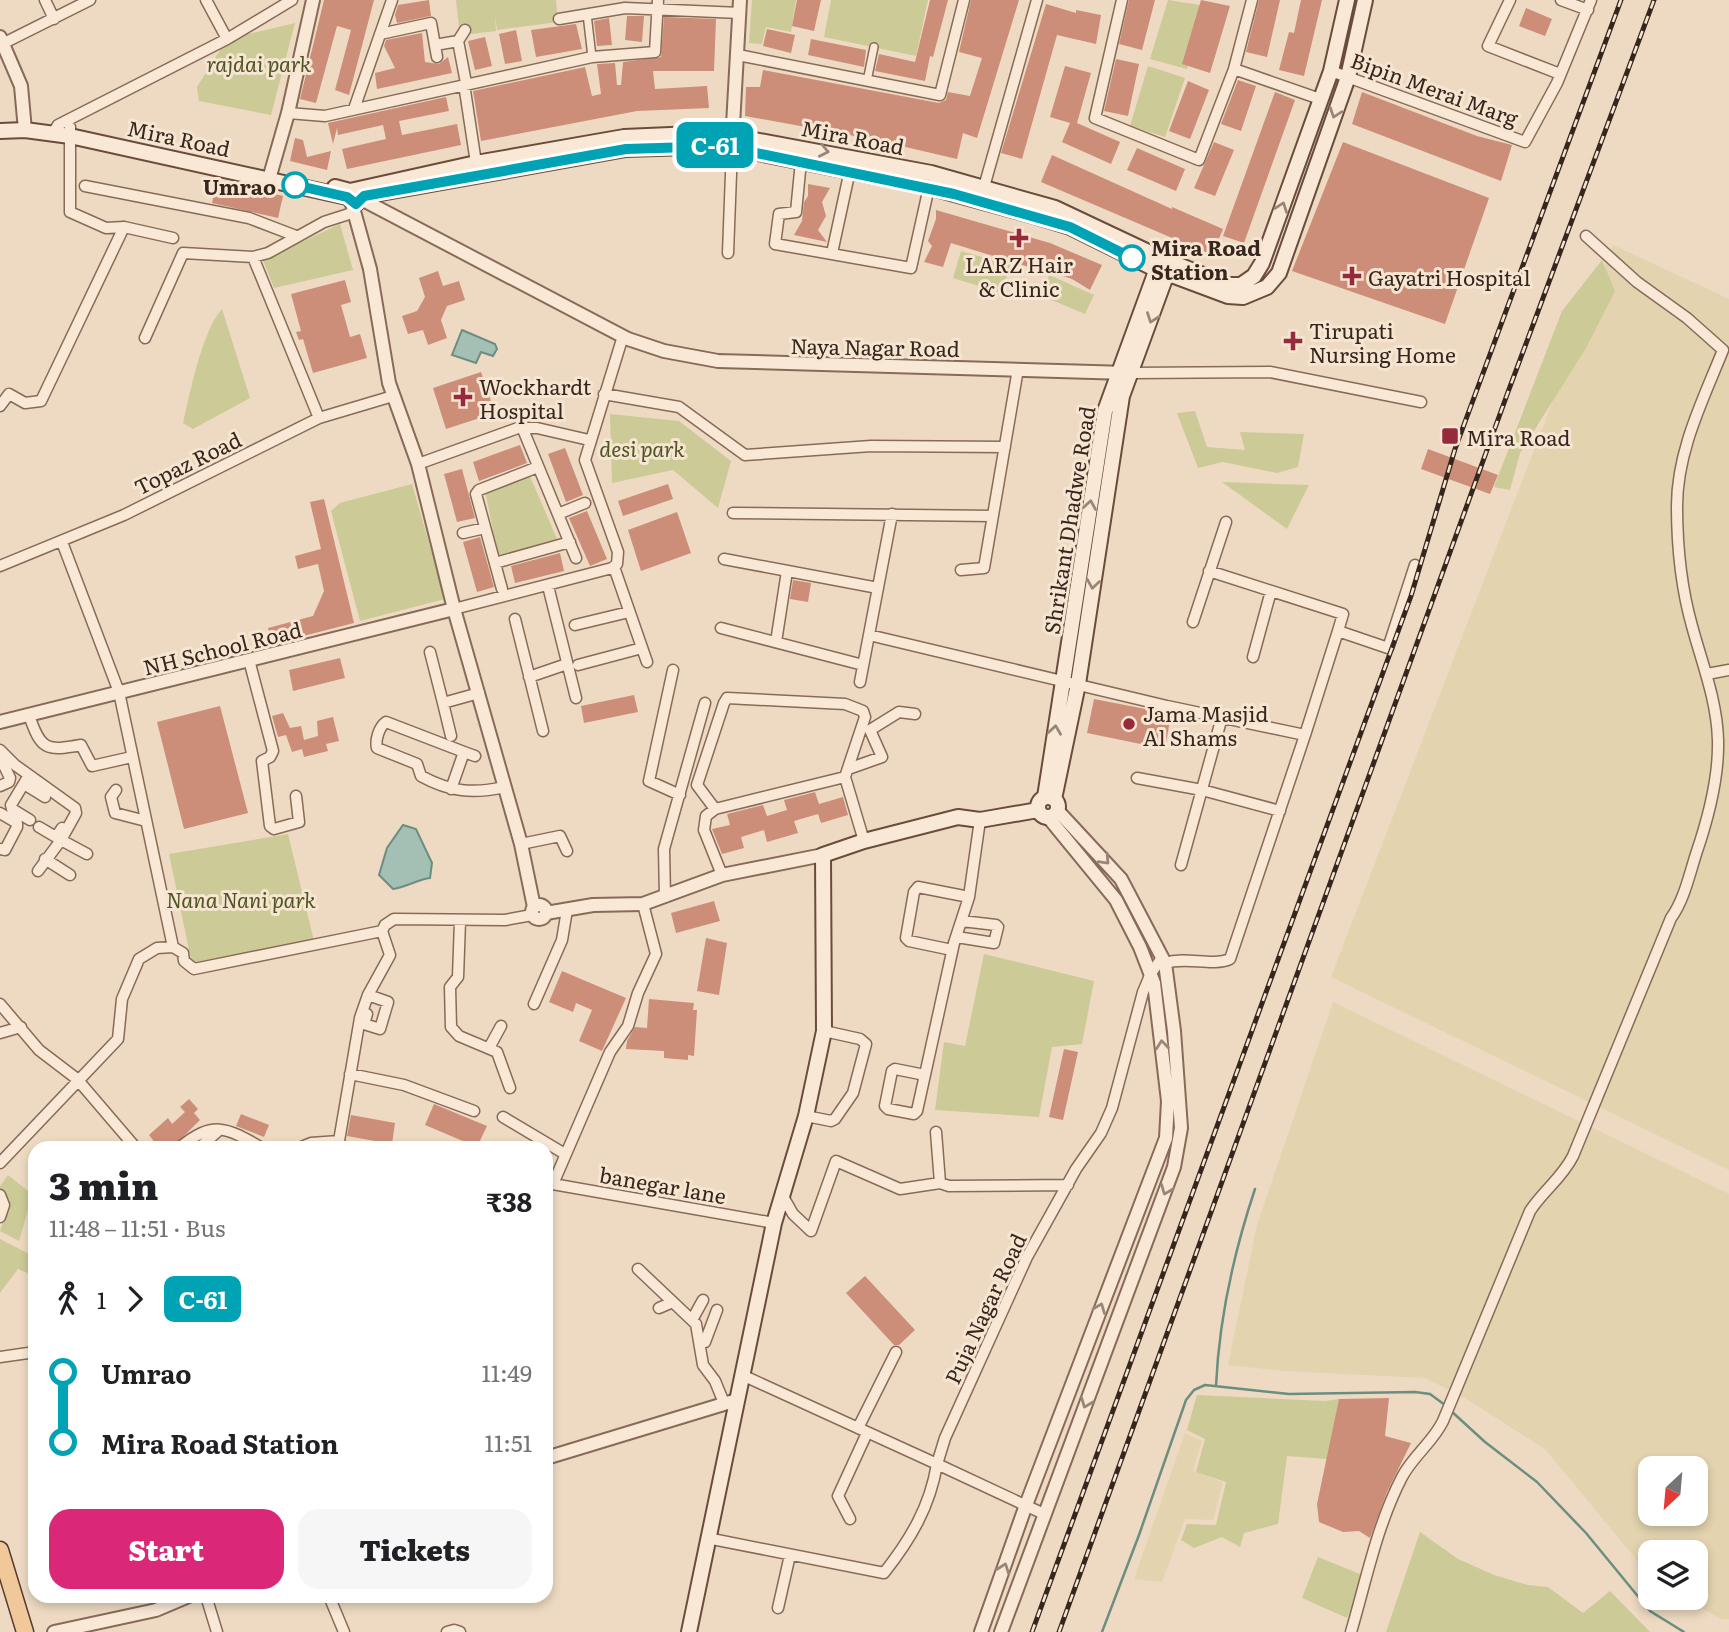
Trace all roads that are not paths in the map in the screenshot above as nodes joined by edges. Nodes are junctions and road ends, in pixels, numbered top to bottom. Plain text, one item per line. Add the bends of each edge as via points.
1 (45, 0) edge
2 (90, 0) edge
3 (206, 0) edge
4 (292, 0) edge
5 (313, 0) edge
6 (392, 0) edge
7 (964, 0) edge
8 (1037, 0) edge
9 (1122, 0) edge
10 (1252, 0) edge
11 (1347, 0) edge
12 (1365, 0) edge
13 (1510, 0) edge
14 (1561, 0) edge
15 (658, 4) edge
16 (1590, 5) edge
17 (740, 6) edge
18 (587, 14) junction
19 (54, 19) junction
20 (559, 19) dead end
21 (465, 30) dead end
22 (380, 34) junction
23 (228, 39) junction
24 (458, 41) junction
25 (1, 43) edge
26 (435, 45) junction
27 (874, 47) dead end
28 (738, 55) junction
29 (437, 57) dead end
30 (592, 57) junction
31 (1234, 69) junction
32 (1331, 71) junction
33 (1560, 74) junction
34 (1348, 77) junction
35 (867, 80) junction
36 (465, 84) junction
37 (1320, 99) junction
38 (354, 109) junction
39 (288, 113) junction
40 (0, 123) edge
41 (22, 127) junction
42 (63, 130) junction
43 (0, 131) edge
44 (732, 141) junction
45 (801, 161) junction
46 (476, 163) junction
47 (850, 170) junction
48 (270, 174) junction
49 (85, 186) dead end
50 (929, 187) junction
51 (982, 194) junction
52 (356, 198) junction
53 (124, 228) junction
54 (296, 236) junction
55 (1586, 236) dead end
56 (173, 238) dead end
57 (728, 253) dead end
58 (832, 253) junction
59 (253, 257) junction
60 (1162, 266) junction
61 (623, 336) junction
62 (145, 338) dead end
63 (1018, 369) junction
64 (1125, 373) junction
65 (604, 394) junction
66 (393, 396) junction
67 (1421, 402) dead end
68 (0, 406) edge
69 (319, 418) junction
70 (522, 427) junction
71 (589, 440) junction
72 (1005, 447) junction
73 (418, 464) junction
74 (538, 467) junction
75 (585, 503) dead end
76 (733, 513) dead end
77 (558, 514) junction
78 (892, 514) junction
79 (993, 516) junction
80 (1226, 522) dead end
81 (485, 528) junction
82 (463, 533) dead end
83 (62, 542) junction
84 (570, 542) junction
85 (576, 558) dead end
86 (724, 559) dead end
87 (495, 563) junction
88 (1415, 565) dead end
89 (0, 566) edge
90 (614, 567) junction
91 (961, 570) dead end
92 (787, 571) junction
93 (1209, 571) junction
94 (548, 586) junction
95 (878, 588) junction
96 (502, 589) dead end
97 (1271, 591) junction
98 (454, 609) junction
99 (629, 612) junction
100 (515, 619) dead end
101 (1193, 622) dead end
102 (575, 625) dead end
103 (721, 628) dead end
104 (1338, 631) junction
105 (869, 635) junction
106 (776, 642) junction
107 (642, 648) junction
108 (430, 652) dead end
109 (1253, 657) dead end
110 (249, 660) junction
111 (647, 662) dead end
112 (573, 664) junction
113 (863, 664) junction
114 (673, 670) dead end
115 (1729, 670) edge
116 (1707, 674) junction
117 (529, 677) junction
118 (1070, 681) junction
119 (860, 682) dead end
120 (119, 692) junction
121 (479, 693) junction
122 (576, 698) dead end
123 (443, 703) junction
124 (705, 703) dead end
125 (915, 714) dead end
126 (29, 715) junction
127 (1222, 718) junction
128 (0, 722) edge
129 (543, 731) dead end
130 (1305, 735) junction
131 (451, 736) dead end
132 (0, 750) edge
133 (464, 752) junction
134 (475, 756) dead end
135 (0, 757) edge
136 (132, 757) junction
137 (846, 773) junction
138 (1137, 778) dead end
139 (26, 779) junction
140 (0, 786) edge
141 (505, 787) junction
142 (450, 789) junction
143 (116, 790) dead end
144 (1202, 790) junction
145 (57, 794) junction
146 (680, 795) junction
147 (296, 796) dead end
148 (45, 797) dead end
149 (1049, 807) junction
150 (715, 809) junction
151 (1280, 811) junction
152 (0, 813) edge
153 (980, 820) junction
154 (146, 821) junction
155 (61, 839) junction
156 (864, 841) junction
157 (522, 844) junction
158 (0, 849) edge
159 (567, 851) dead end
160 (87, 854) dead end
161 (823, 855) junction
162 (45, 859) junction
163 (1181, 865) dead end
164 (38, 870) dead end
165 (70, 875) dead end
166 (722, 875) junction
167 (664, 897) junction
168 (969, 897) junction
169 (643, 904) junction
170 (567, 910) junction
171 (538, 912) junction
172 (460, 920) junction
173 (962, 921) junction
174 (382, 931) junction
175 (957, 937) junction
176 (173, 947) junction
177 (952, 950) junction
178 (1164, 960) junction
179 (1151, 973) junction
180 (0, 1004) edge
181 (534, 1004) dead end
182 (501, 1026) dead end
183 (20, 1027) junction
184 (824, 1031) junction
185 (0, 1033) edge
186 (489, 1048) junction
187 (350, 1074) junction
188 (925, 1074) junction
189 (77, 1079) junction
190 (510, 1088) dead end
191 (474, 1111) dead end
192 (806, 1116) junction
193 (503, 1117) dead end
194 (220, 1130) junction
195 (936, 1132) dead end
196 (130, 1141) edge
197 (188, 1141) edge
198 (207, 1141) edge
199 (249, 1141) edge
200 (340, 1141) edge
201 (543, 1141) edge
202 (553, 1147) edge
203 (565, 1154) junction
204 (1160, 1154) junction
205 (1175, 1161) junction
206 (0, 1163) edge
207 (553, 1176) edge
208 (940, 1183) junction
209 (553, 1184) edge
210 (1068, 1185) junction
211 (781, 1194) junction
212 (0, 1195) edge
213 (0, 1217) edge
214 (774, 1223) junction
215 (638, 1269) dead end
216 (703, 1300) dead end
217 (673, 1302) junction
218 (659, 1308) dead end
219 (717, 1310) dead end
220 (692, 1320) junction
221 (703, 1344) junction
222 (896, 1352) dead end
223 (28, 1353) edge
224 (0, 1357) edge
225 (742, 1375) junction
226 (730, 1401) junction
227 (862, 1430) junction
228 (553, 1456) edge
229 (937, 1464) junction
230 (1026, 1505) junction
231 (1044, 1514) junction
232 (850, 1519) dead end
233 (707, 1538) junction
234 (0, 1550) edge
235 (790, 1555) junction
236 (174, 1603) edge
237 (208, 1603) edge
238 (332, 1603) edge
239 (778, 1608) dead end
240 (25, 1632) edge
241 (54, 1632) edge
242 (217, 1632) edge
243 (344, 1632) edge
244 (447, 1632) edge
245 (460, 1632) edge
246 (689, 1632) edge
247 (981, 1632) edge
248 (1001, 1632) edge
249 (1351, 1632) edge

1 - 19 street
2 - 19 street
3 - 23 street
4 - 23 street
5 - 39 street
6 - 22 street
7 - 35 street via 940,95
8 - 51 street
9 - 31 street via 1095,118 1137,131 1199,160
10 - 31 street
11 - 32 main road
12 - 34 main road
13 - 33 street via 1488,46
14 - 16 street
15 - 17 street
15 - 18 street
15 - 30 street via 655,52
16 - 33 street
17 - 28 street
18 - 20 street
18 - 30 street
19 - 25 street
21 - 24 street
22 - 26 street via 431,23
22 - 38 street
23 - 42 street
24 - 26 street
24 - 36 street
25 - 41 street
26 - 29 street
27 - 35 street
28 - 35 street
28 - 44 street
30 - 36 street
31 - 37 street
32 - 34 street, Bipin Merai Marg
32 - 37 main road
33 - 34 street, Bipin Merai Marg via 1525,142
34 -> 60 main road via 1276,278 1243,297 1228,296
36 - 38 street
36 - 46 street
60 -> 37 main road via 1228,285 1241,285 1257,270
38 - 39 street via 325,116
39 - 48 street
40 - 41 main road, Mira Road
41 - 42 main road, Mira Road
41 - 43 main road, Mira Road
42 - 48 main road, Mira Road
42 - 53 street via 70,212 106,228
44 - 45 main road, Mira Road
44 - 46 main road, Mira Road via 706,132 634,136
44 -> 51 main road, Mira Road via 851,156
44 - 52 main road, Mira Road via 626,149
44 - 57 street
45 - 47 main road, Mira Road
45 - 58 street via 796,212 779,214 775,244
46 - 52 main road, Mira Road
47 - 50 main road, Mira Road
47 - 58 street
48 - 52 main road, Mira Road
49 - 54 street via 249,219
50 - 51 main road, Mira Road
50 - 58 street via 911,268
51 - 60 main road, Mira Road via 1055,208
52 - 54 street
52 - 61 street, Naya Nagar Road
52 - 66 street
53 - 56 street
53 - 68 street via 41,401 25,403 9,394
54 - 59 street
55 - 116 street via 1723,350 1683,451 1677,503 1679,567
59 - 62 street via 183,253
59 - 69 street
60 - 64 main road, Shrikant Dhadwe Road
61 - 63 street, Naya Nagar Road via 664,351 718,361
61 - 65 street
63 - 64 street, Naya Nagar Road
63 - 72 street
64 - 67 street, Naya Nagar Road via 1270,372
64 - 118 main road, Shrikant Dhadwe Road via 1105,411
65 - 71 street
65 - 72 street via 678,407 745,455 871,446
66 - 69 street, Topaz Road
66 - 73 street
69 - 83 street, Topaz Road
70 - 71 street
70 - 73 street
70 - 74 street
71 - 90 street via 584,460 618,552
72 - 79 street
73 - 98 street
74 - 77 street
74 - 81 street via 477,492
75 - 77 street
76 - 78 street
77 - 84 street
78 - 79 street
78 - 95 street
79 - 91 street via 984,568
80 - 93 street
81 - 82 street
81 - 87 street
83 - 89 street, Topaz Road
83 - 120 street
84 - 85 street
84 - 87 street
86 - 92 street
87 - 96 street
88 - 104 street via 1388,648
90 - 94 street
90 - 99 street
92 - 95 street
92 - 106 street
93 - 97 street
93 - 101 street
94 - 98 street
94 - 112 street
95 - 105 street
97 - 104 street via 1343,614
97 - 109 street
98 - 110 street, NH School Road
98 - 121 street
99 - 102 street
99 - 107 street
100 - 117 street
103 - 106 street
104 - 130 street
105 - 113 street
105 - 118 street
106 - 113 street
107 - 111 street
107 - 112 street
108 - 123 street
110 - 120 street, NH School Road
110 - 147 street via 272,751 262,761 274,829 299,822
112 - 117 street
112 - 122 street
113 - 119 street
114 - 146 street via 649,781
115 - 116 street
116 - 249 street via 1718,740 1714,783 1678,907 1573,1156 1530,1211 1439,1428 1400,1481
117 - 129 street
118 - 127 street
118 - 149 main road, Shrikant Dhadwe Road
120 - 126 street, NH School Road
120 - 136 street
121 - 123 street
121 - 141 street
123 - 131 street
124 - 146 street
125 - 137 street via 899,712 870,730 881,757
126 - 128 street, NH School Road
126 - 136 street via 48,748 81,746 92,766
127 - 130 street
127 - 144 street
130 - 151 street
132 - 139 street
133 - 134 street
133 - 142 street
133 - 142 street via 386,722 375,742 377,748 417,764 421,776
135 - 140 street via 10,778
136 - 154 street
137 - 150 street
137 - 150 street via 865,717 863,711 845,705 727,698 697,785
137 - 156 street
138 - 144 street
139 - 145 street
139 - 145 street via 12,809 58,836 71,811 55,800
139 - 148 street
141 - 142 street via 470,792
141 - 157 street
143 - 154 street via 111,797 115,813
144 - 151 street
144 - 163 street
145 - 155 street via 76,813
146 - 167 street via 664,849
149 - 153 main road
149 -> 178 street via 1122,879
149 - 179 street via 1116,900
150 - 166 street via 706,816 704,830
151 - 178 street via 1230,959
152 - 158 street via 17,823 5,850
153 - 156 main road via 958,817
153 - 168 street
154 - 176 street
155 - 160 street
155 - 162 street
156 - 161 main road
157 - 159 street via 560,836
157 - 171 street
161 - 166 street
161 - 184 main road
162 - 164 street
162 - 165 street
166 - 167 street
167 - 169 street
168 - 173 street
168 - 177 street via 918,887 914,892 906,938
169 - 170 street
169 - 203 street via 656,954 628,1026 610,1052
170 - 171 street
170 - 181 street via 562,940
171 - 172 street via 505,920
172 - 174 street via 394,919
172 - 186 street via 458,977 450,986 451,1027 459,1036
173 - 175 street
173 - 175 street via 996,925 997,941
174 - 176 street via 194,969
174 - 187 street via 390,955 360,1018
175 - 177 street
176 - 189 street via 157,948 139,959 122,999 118,1039
177 - 188 street
178 - 179 street, Puja Nagar Road
178 - 205 street via 1181,1128
204 -> 179 street via 1166,1139 1167,1101 1158,999
179 - 210 street, Puja Nagar Road via 1112,1108
180 - 183 street
182 - 186 street
183 - 185 street
183 - 189 street via 40,1050
184 - 192 main road
184 - 192 street via 866,1044 853,1093 835,1119
186 - 190 street via 497,1052
187 - 191 street via 404,1085
187 - 200 street
188 - 188 street via 918,1111 914,1114 885,1106 892,1071
189 - 196 street
189 - 206 street
192 - 211 main road
193 - 201 street
194 - 197 street via 199,1132
194 - 198 street
194 - 199 street
195 - 208 street
202 - 203 street
203 - 207 street
204 - 205 street
230 -> 204 street
205 -> 231 street
208 - 210 street
208 - 211 street via 901,1189 836,1161 811,1231
209 - 214 street, banegar lane
210 - 229 street, Puja Nagar Road via 1027,1257
211 - 214 main road
212 - 213 street via 4,1205
214 - 225 main road
215 - 217 street
216 - 220 street
217 - 218 street
217 - 220 street
219 - 221 street
220 - 221 street
221 - 226 street via 703,1365
222 - 227 street
223 - 224 street
225 - 226 main road
225 - 227 street
226 - 228 street
226 - 233 main road
227 - 229 street
227 - 232 street via 838,1496
229 - 230 street
229 - 235 street, Puja Nagar Road via 925,1512 884,1573
230 - 231 street
247 -> 230 street
231 - 248 street
233 - 235 street
233 - 246 main road
234 - 240 main road
235 - 239 street
236 - 241 street via 156,1611
237 - 242 street
238 - 243 street
244 - 245 street

